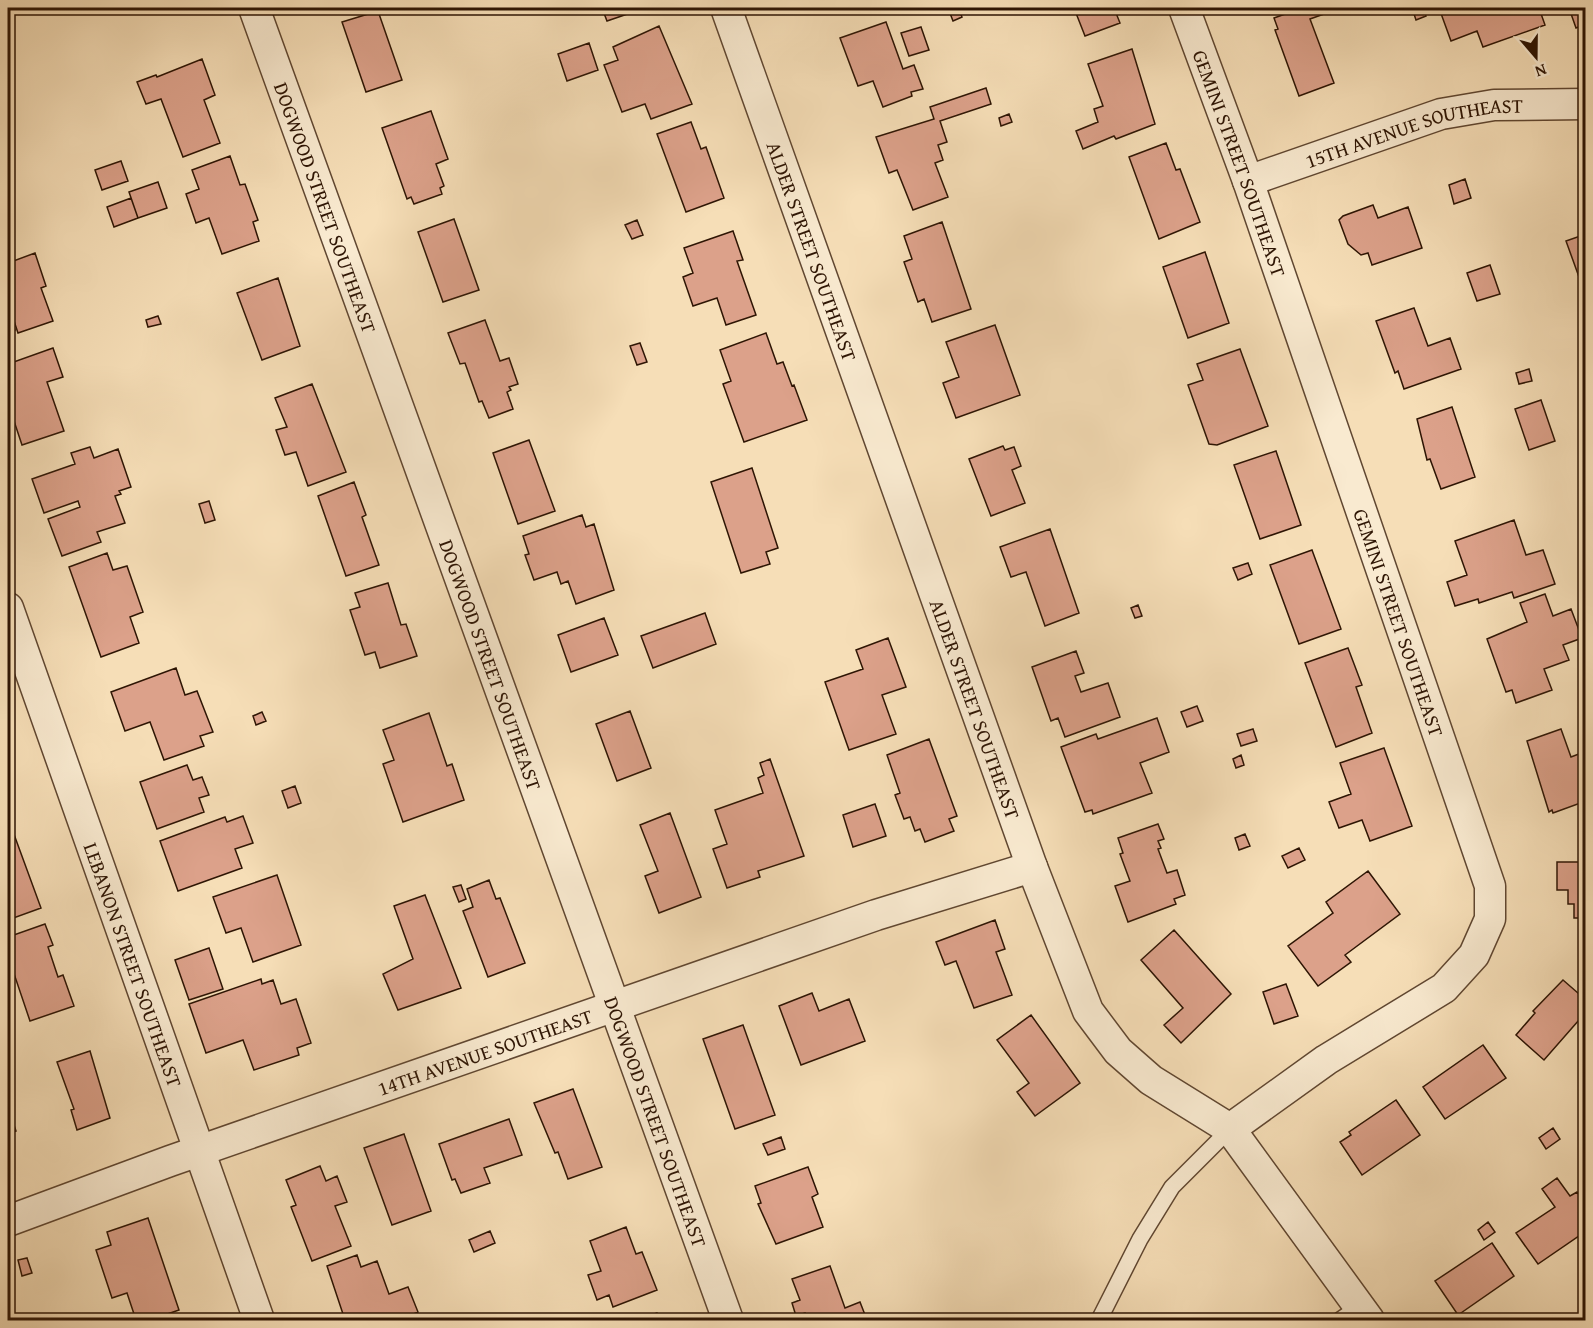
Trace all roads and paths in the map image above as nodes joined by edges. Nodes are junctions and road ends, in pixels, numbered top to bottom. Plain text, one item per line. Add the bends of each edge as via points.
1 (254, 8) edge
2 (726, 8) edge
3 (1184, 8) edge
4 (1586, 104) edge
5 (1248, 181) junction
6 (8, 608) edge
7 (1032, 867) junction
8 (615, 1006) junction
9 (1230, 1129) junction
10 (199, 1152) junction
11 (8, 1221) edge
12 (1356, 1316) edge
13 (259, 1320) edge
14 (728, 1320) edge
15 (1100, 1320) edge

1 - 8 street, DOGWOOD STREET SOUTHEAST
2 - 7 street, ALDER STREET SOUTHEAST
3 - 5 street, GEMINI STREET SOUTHEAST
4 - 5 street, 15TH AVENUE SOUTHEAST via 1494,105 1441,114
5 - 9 street, GEMINI STREET SOUTHEAST via 1490,885 1490,919 1474,955 1444,988 1326,1060
6 - 10 street, LEBANON STREET SOUTHEAST
7 - 8 street, 14TH AVENUE SOUTHEAST via 876,915
7 - 9 street, ALDER STREET SOUTHEAST via 1088,1011 1118,1051 1151,1080
8 - 10 street, 14TH AVENUE SOUTHEAST
8 - 14 street, DOGWOOD STREET SOUTHEAST
9 - 12 street, ALDER STREET SOUTHEAST
9 - 15 lane via 1172,1187 1140,1239
10 - 11 street, 14TH AVENUE SOUTHEAST
10 - 13 street, LEBANON STREET SOUTHEAST

